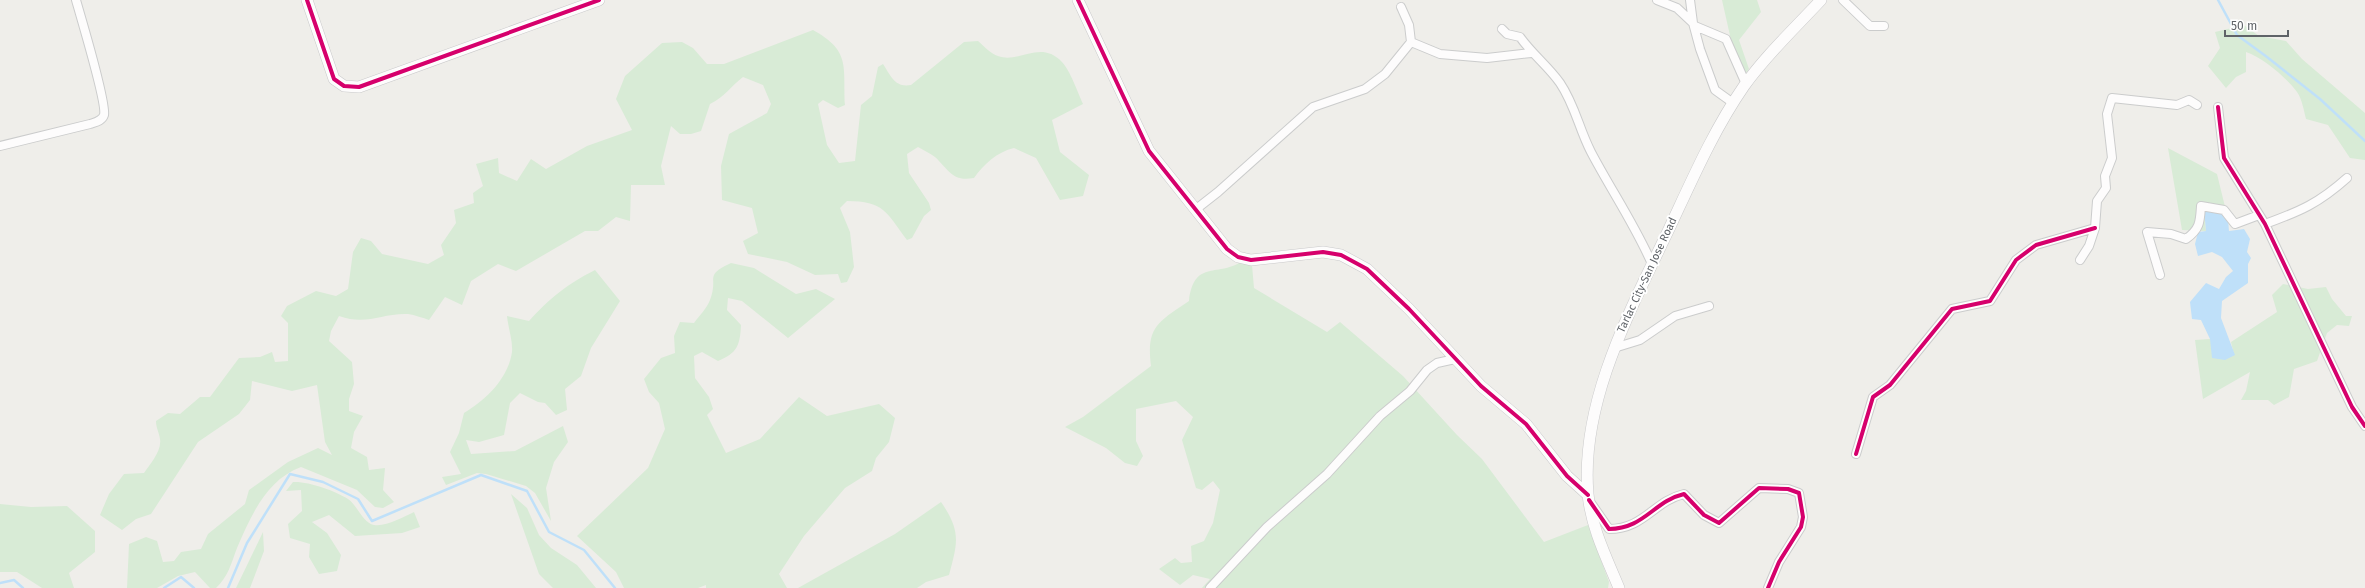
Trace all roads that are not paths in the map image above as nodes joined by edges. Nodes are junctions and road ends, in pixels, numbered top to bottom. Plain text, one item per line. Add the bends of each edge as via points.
1 (76, 0) edge
2 (307, 0) edge
3 (599, 0) edge
4 (1078, 0) edge
5 (1657, 0) edge
6 (1690, 0) edge
7 (1821, 0) edge
8 (1843, 0) edge
9 (1401, 7) dead end
10 (1694, 24) junction
11 (1884, 26) dead end
12 (1502, 29) dead end
13 (1411, 42) junction
14 (1531, 53) junction
15 (1746, 84) junction
16 (1733, 103) junction
17 (2197, 105) dead end
18 (2218, 107) dead end
19 (0, 146) edge
20 (2347, 178) dead end
21 (1195, 210) junction
22 (2259, 214) junction
23 (2265, 224) junction
24 (2095, 228) junction
25 (2080, 260) dead end
26 (1652, 264) junction
27 (2160, 275) dead end
28 (1710, 306) dead end
29 (1614, 348) junction
30 (1455, 359) junction
31 (2365, 426) edge
32 (1856, 454) dead end
33 (1588, 497) junction
34 (1210, 588) edge
35 (1619, 588) edge
36 (1768, 588) edge

1 - 19 street via 99,83 104,116 90,124
2 - 3 street via 334,79 344,86 359,87
4 - 21 street via 1142,140
5 - 10 street via 1677,8
6 - 10 street
7 - 15 street, Tarlac City-San Jose Road
8 - 11 street via 1870,26
9 - 13 street via 1409,25
10 - 15 street via 1726,39
10 - 16 street via 1700,50 1715,90
12 - 14 street via 1507,34 1520,37
13 - 14 street via 1440,54 1479,57
13 - 21 street via 1385,74 1365,89 1313,107
14 - 26 street via 1559,82 1574,107 1590,150 1641,239
15 - 16 street, Tarlac City-San Jose Road
16 - 26 street, Tarlac City-San Jose Road via 1690,181
17 - 24 street via 2190,100 2177,105 2112,98 2107,114 2112,158 2105,176 2106,188 2097,201
18 - 22 street via 2224,158
20 - 23 street via 2330,194 2309,208
21 - 30 street via 1227,249 1245,260 1323,252 1341,255 1358,263 1381,281
22 - 23 street
22 - 27 street via 2235,224 2224,210 2200,206 2200,225 2186,239 2161,232 2147,232
23 - 31 street via 2352,408
24 - 25 street via 2089,246
24 - 32 street via 2036,245 2016,260 1990,301 1952,309 1890,385 1873,397
26 - 29 street, Tarlac City-San Jose Road
28 - 29 street via 1675,316 1640,340
29 - 33 street, Tarlac City-San Jose Road via 1592,430
30 - 33 street via 1487,392 1526,424 1567,476
30 - 34 street via 1437,363 1427,370 1410,391 1380,416 1316,485 1262,532
33 - 35 street, Tarlac City-San Jose Road via 1598,533
33 - 36 street via 1609,529 1621,529 1646,518 1670,498 1684,494 1704,515 1719,523 1759,488 1788,489 1799,493 1803,517 1801,527 1779,562

